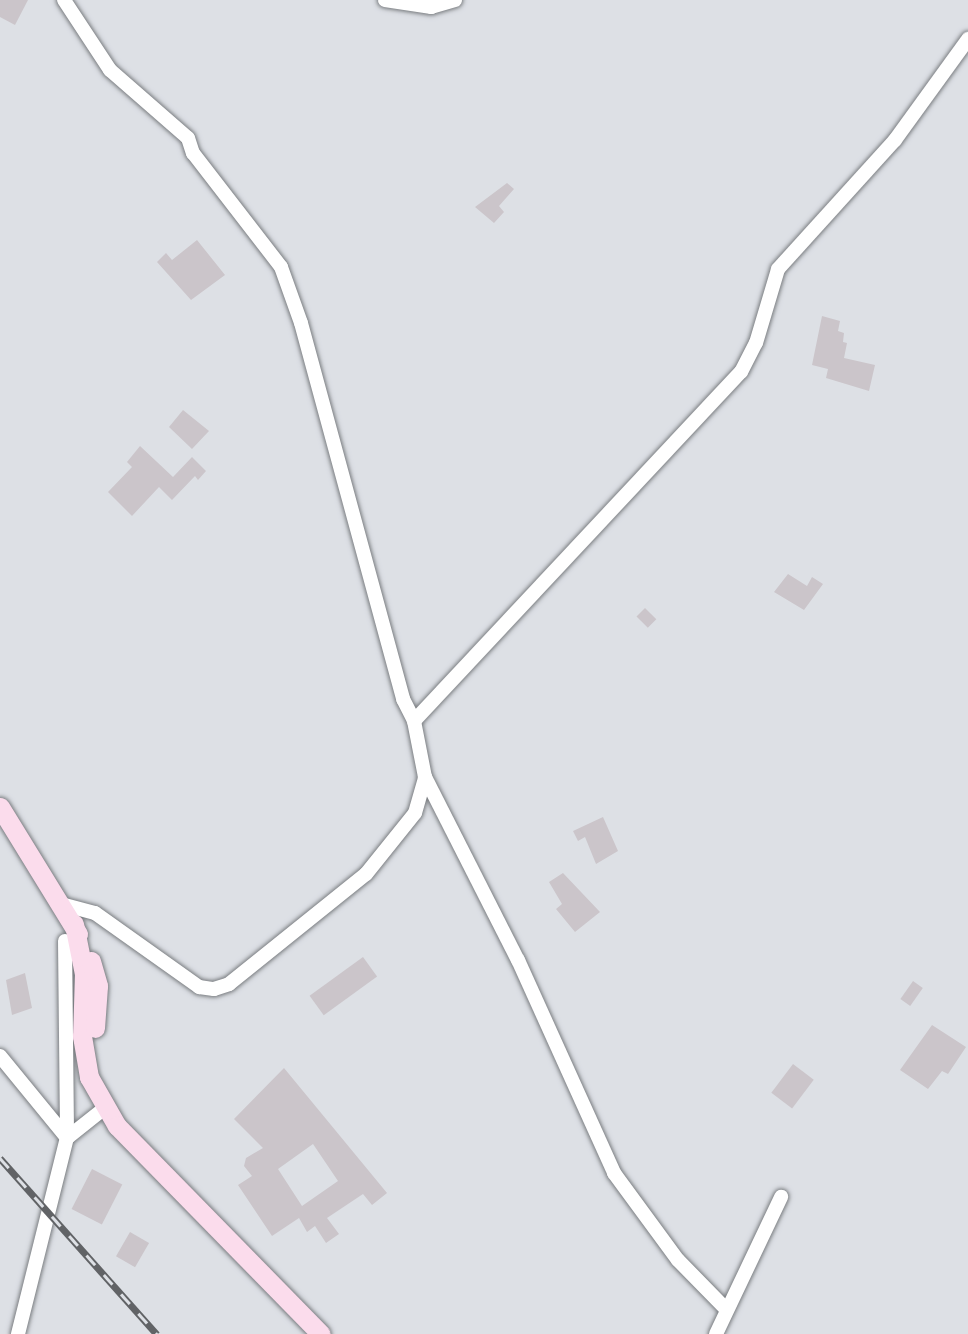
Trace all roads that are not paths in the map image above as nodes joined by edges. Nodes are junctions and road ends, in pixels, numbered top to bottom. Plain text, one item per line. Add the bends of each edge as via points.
1 (64, 0) edge
2 (385, 0) edge
3 (455, 0) edge
4 (968, 39) edge
5 (414, 721) junction
6 (425, 777) junction
7 (0, 807) edge
8 (61, 904) junction
9 (70, 932) junction
10 (0, 1056) edge
11 (106, 1107) junction
12 (67, 1138) junction
13 (781, 1197) dead end
14 (726, 1309) junction
15 (18, 1334) edge
16 (321, 1334) edge
17 (716, 1334) edge

1 - 5 street via 110,70 188,138 193,153 281,267 301,323 403,699
2 - 3 street via 431,7
4 - 5 street via 895,140 778,269 756,343 741,372
5 - 6 street
6 - 8 street via 415,813 366,874 229,984 199,987 95,913
6 - 14 street via 518,960 614,1172 684,1268
7 - 8 main road
8 - 9 main road
9 - 11 main road via 84,974 82,1037 89,1077
9 - 12 street
10 - 12 street
11 - 12 street
11 - 16 main road via 117,1126
12 - 15 street
13 - 14 street
14 - 17 street

